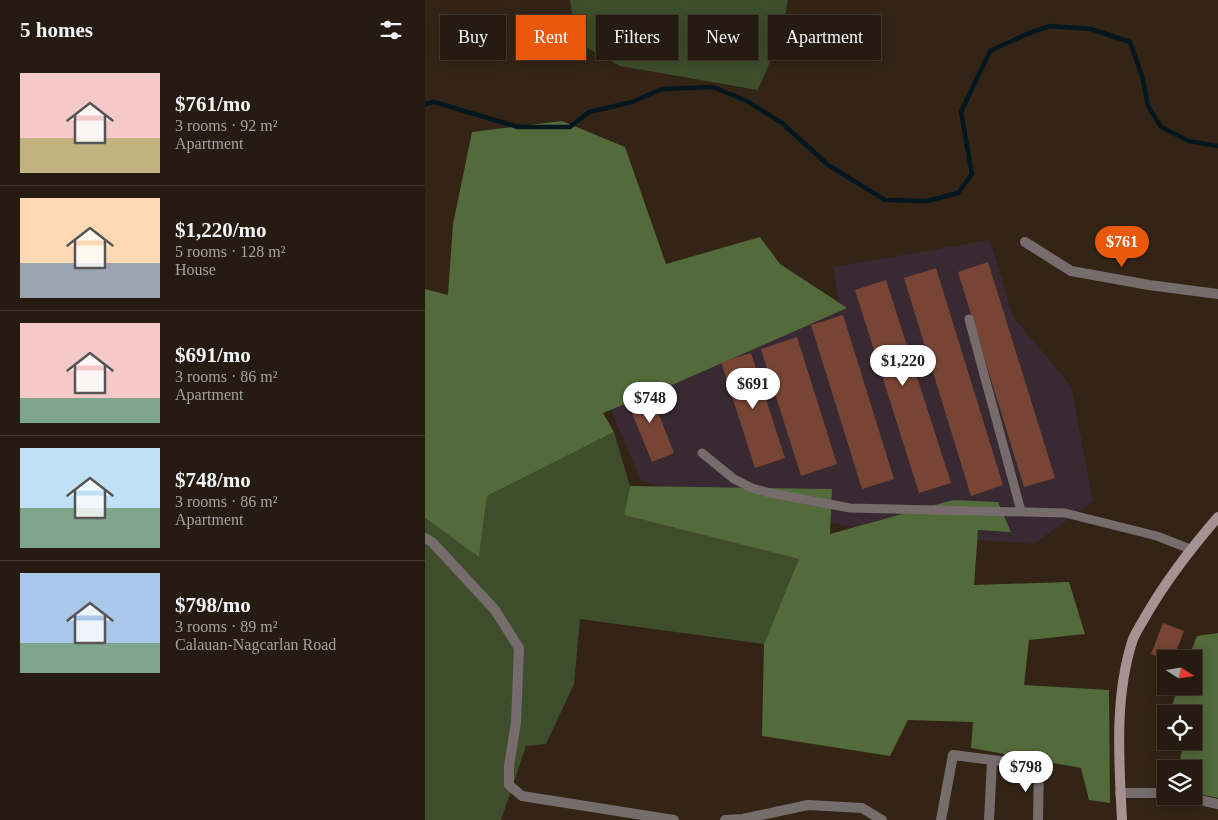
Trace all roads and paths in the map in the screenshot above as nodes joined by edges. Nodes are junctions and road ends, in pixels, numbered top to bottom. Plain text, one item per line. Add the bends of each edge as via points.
1 (1025, 242) dead end
2 (1218, 294) edge
3 (969, 319) dead end
4 (702, 453) dead end
5 (1021, 511) junction
6 (1218, 517) edge
7 (425, 538) edge
8 (1190, 549) junction
9 (992, 760) junction
10 (1120, 793) junction
11 (1157, 793) edge
12 (1202, 800) edge
13 (1218, 804) edge
14 (674, 820) edge
15 (725, 820) edge
16 (882, 820) edge
17 (941, 820) edge
18 (989, 820) edge
19 (1038, 820) edge
20 (1122, 820) edge

1 - 2 street via 1071,271
3 - 5 lane
4 - 5 lane via 734,479 751,488 850,508
5 - 8 lane via 1065,513 1157,536
6 - 8 main road
7 - 14 street via 495,610 519,648 509,785 521,796
8 - 10 main road via 1134,637 1123,678
9 - 17 street via 953,755
9 - 18 street
9 - 19 street via 1039,766
10 - 11 street
10 - 20 main road
12 - 13 street
15 - 16 street via 808,805 862,808

